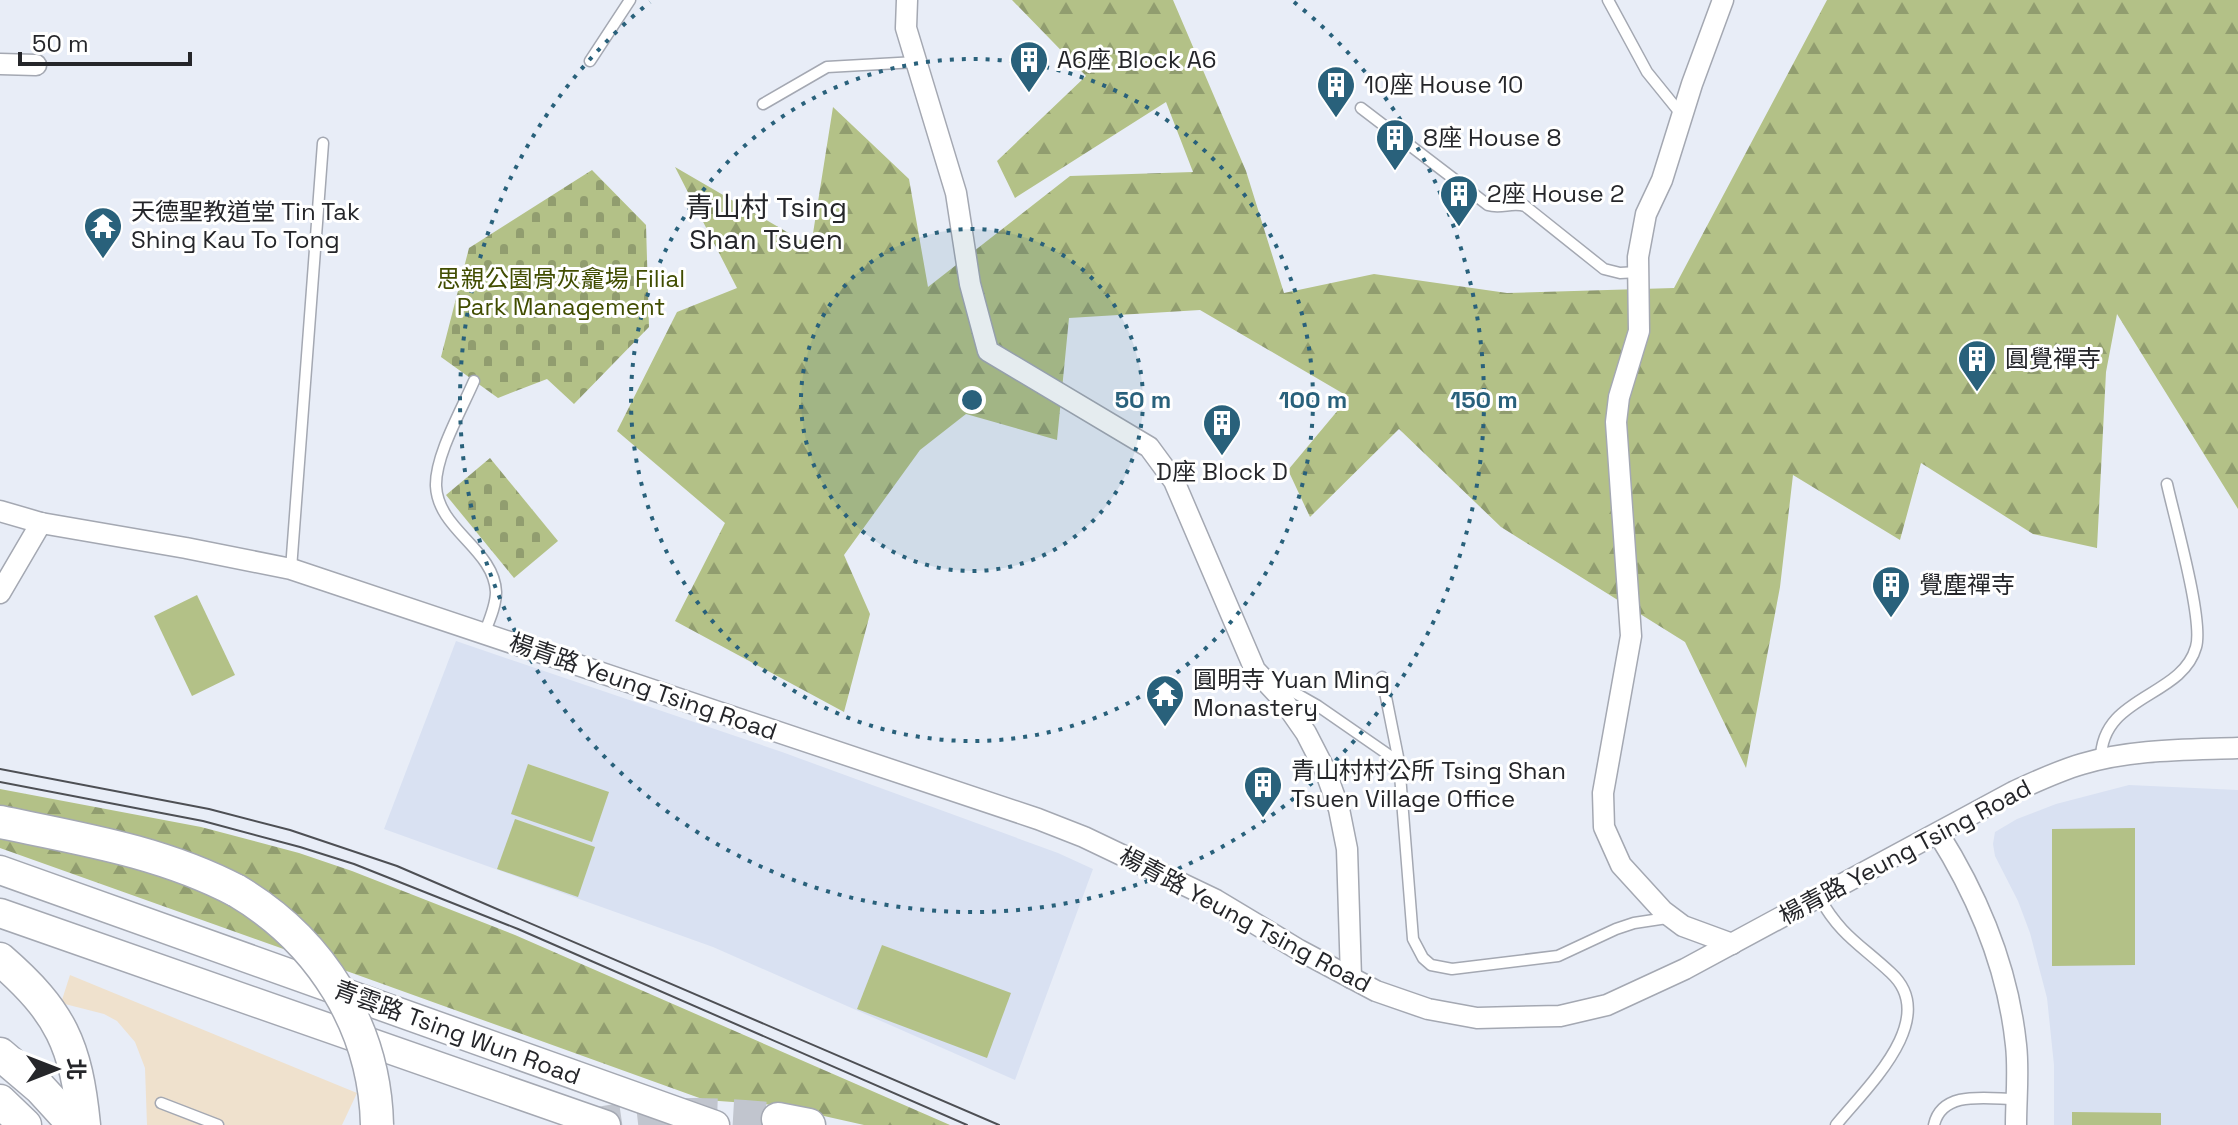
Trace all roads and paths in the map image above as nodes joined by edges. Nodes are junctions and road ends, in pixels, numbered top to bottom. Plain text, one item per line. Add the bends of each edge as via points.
1 (630, 0) edge
2 (907, 0) edge
3 (1608, 0) edge
4 (1723, 0) edge
5 (590, 61) dead end
6 (916, 62) junction
7 (0, 64) edge
8 (36, 65) dead end
9 (763, 104) dead end
10 (1361, 108) dead end
11 (1682, 116) junction
12 (323, 143) dead end
13 (1638, 272) junction
14 (474, 381) dead end
15 (2167, 484) dead end
16 (0, 511) edge
17 (41, 523) junction
18 (291, 569) junction
19 (0, 593) edge
20 (484, 634) junction
21 (1255, 670) junction
22 (1382, 677) dead end
23 (2238, 748) edge
24 (2101, 759) junction
25 (1399, 762) junction
26 (0, 822) edge
27 (1938, 833) junction
28 (0, 870) edge
29 (1819, 897) junction
30 (0, 913) edge
31 (1671, 918) junction
32 (1732, 944) junction
33 (0, 959) edge
34 (1351, 978) junction
35 (0, 1054) edge
36 (2016, 1099) junction
37 (0, 1101) edge
38 (161, 1103) dead end
39 (25, 1125) edge
40 (74, 1125) edge
41 (84, 1125) edge
42 (218, 1125) edge
43 (377, 1125) edge
44 (606, 1125) edge
45 (715, 1125) edge
46 (1836, 1125) edge
47 (1934, 1125) edge
48 (2016, 1125) edge

1 - 5 lane
2 - 6 street via 906,28
3 - 11 lane via 1647,72
4 - 11 street
6 - 9 lane via 827,67
6 - 21 street via 956,193 970,284 988,351 1149,447 1174,481
7 - 8 street
10 - 13 lane via 1488,205 1525,206 1604,269
11 - 13 street via 1648,207
12 - 18 lane
13 - 31 street via 1639,331 1616,422 1631,636 1602,810 1606,835 1621,865
14 - 20 lane via 441,461 436,489 445,516 494,580 495,604
15 - 24 lane via 2197,619 2197,646 2185,669 2113,723 2101,744
16 - 17 street, 楊青路 Yeung Tsing Road
17 - 18 street, 楊青路 Yeung Tsing Road
17 - 19 street
18 - 20 street, 楊青路 Yeung Tsing Road
20 - 34 street, 楊青路 Yeung Tsing Road via 1084,837 1216,900
21 - 25 lane
21 - 34 street via 1306,733 1339,809 1348,863
22 - 25 lane
23 - 24 street, 楊青路 Yeung Tsing Road
24 - 27 street, 楊青路 Yeung Tsing Road via 2036,782
25 - 31 lane via 1413,939 1431,965 1452,969 1558,956 1616,929
26 - 43 main road, bridge via 150,855 196,871 237,891 289,928 341,994 366,1054
27 - 29 street, 楊青路 Yeung Tsing Road
27 - 36 street via 1976,900 2002,972 2016,1048
28 - 45 main road, 青雲路 Tsing Wun Road
29 - 32 street, 楊青路 Yeung Tsing Road
29 - 46 lane via 1836,925 1900,982 1908,1000 1906,1025 1894,1051
30 - 44 main road, 青雲路 Tsing Wun Road
31 - 32 street
32 - 34 street, 楊青路 Yeung Tsing Road via 1631,995 1560,1016 1504,1019 1452,1014 1401,1001
33 - 41 main road via 41,997 64,1034 78,1075
35 - 40 main road
36 - 47 lane via 1953,1101 1942,1108
36 - 48 street
37 - 39 main road
38 - 42 lane

